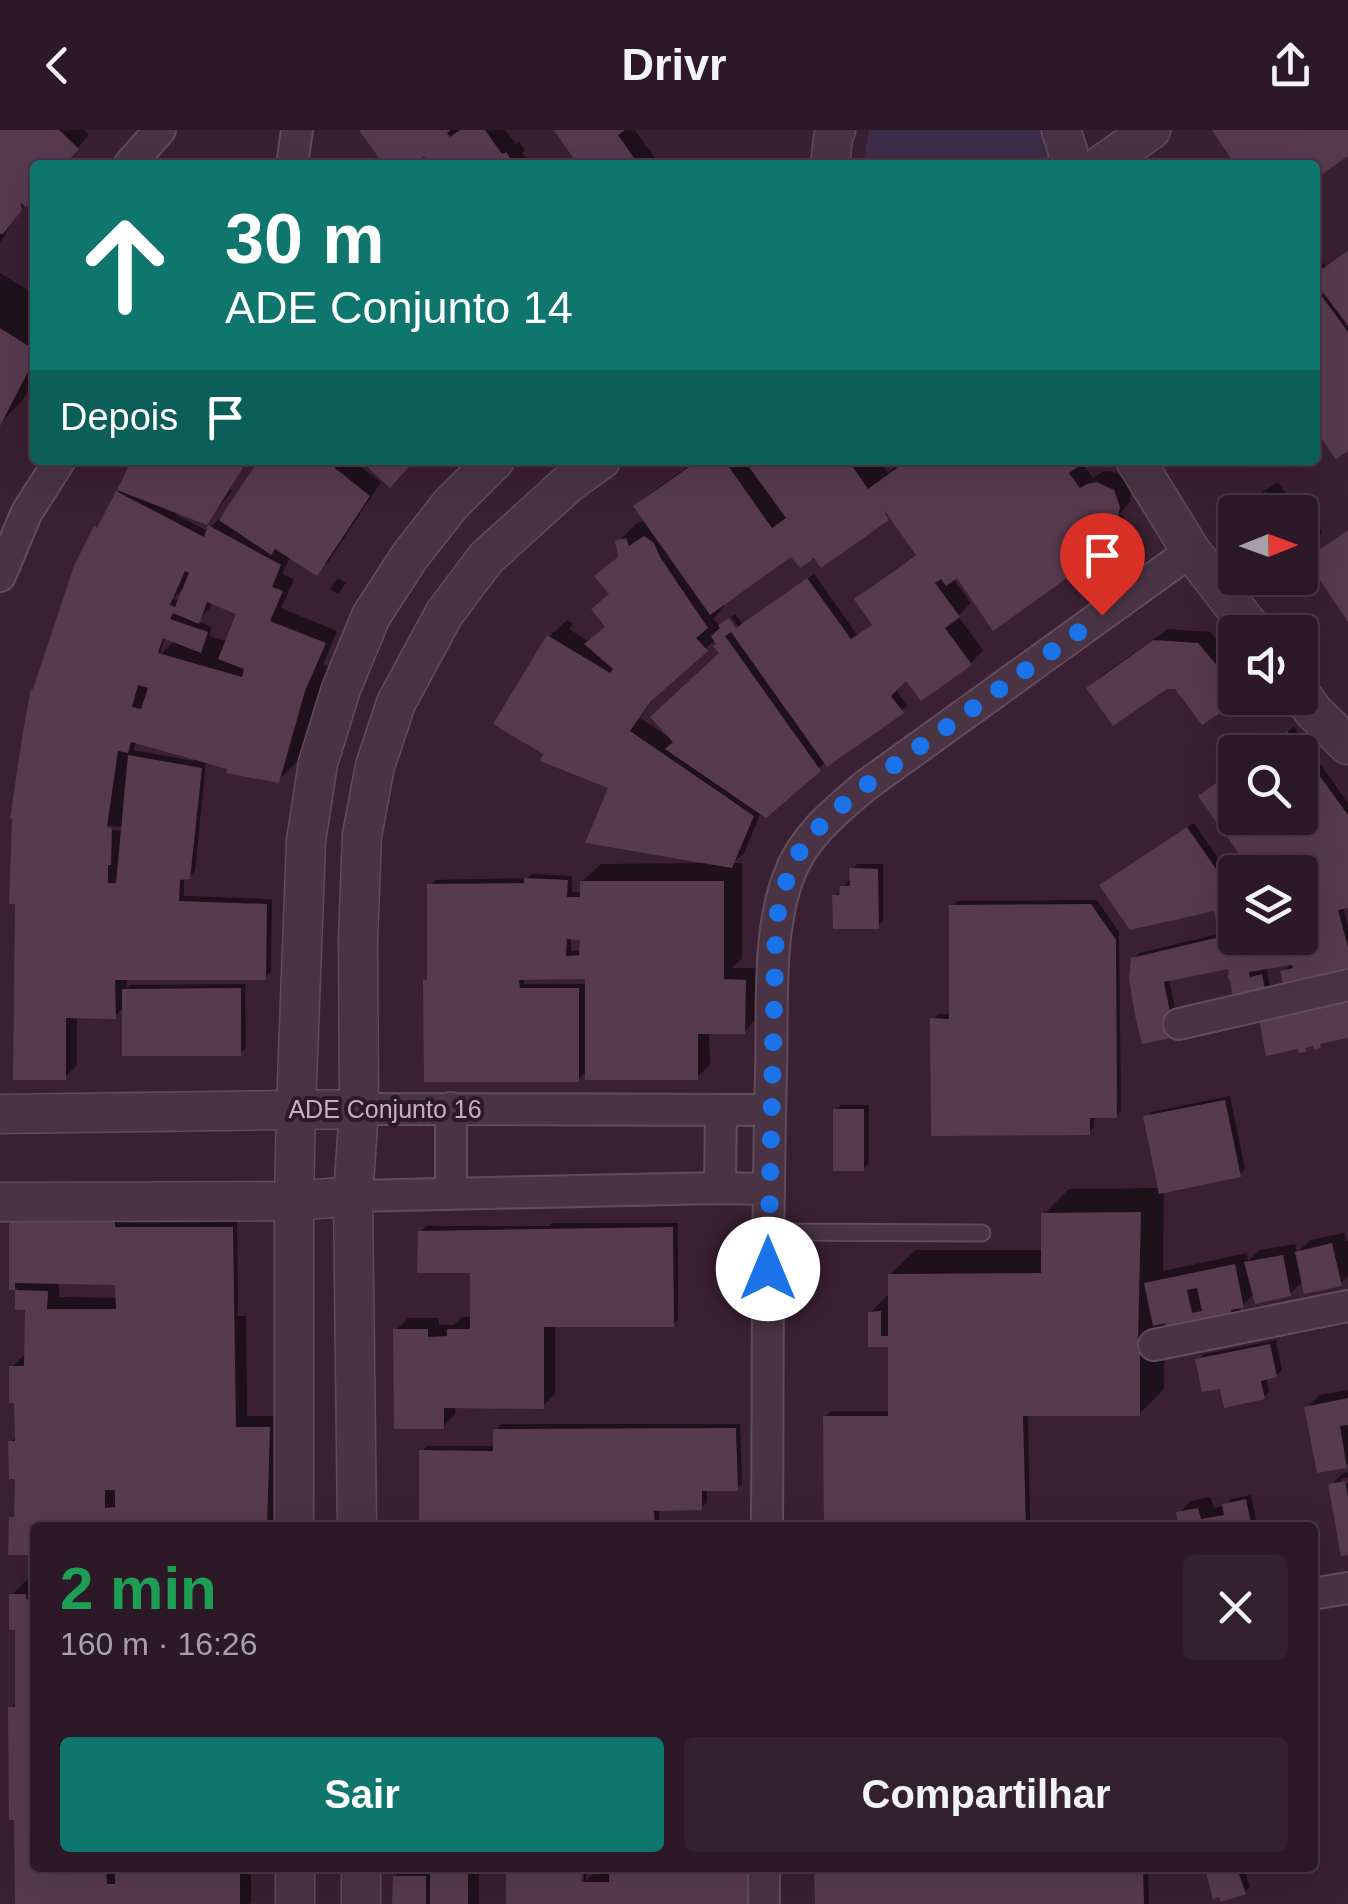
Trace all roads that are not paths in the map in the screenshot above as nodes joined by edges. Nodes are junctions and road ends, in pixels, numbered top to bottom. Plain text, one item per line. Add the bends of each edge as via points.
1 (160, 130) edge
2 (296, 130) edge
3 (836, 130) edge
4 (1061, 130) edge
5 (1150, 130) edge
6 (133, 160) edge
7 (293, 160) edge
8 (831, 160) edge
9 (1068, 160) edge
10 (1108, 160) edge
11 (57, 465) edge
12 (490, 465) edge
13 (594, 465) edge
14 (1138, 465) edge
15 (1191, 550) junction
16 (0, 576) edge
17 (1241, 615) edge
18 (1317, 715) edge
19 (1348, 745) edge
20 (1348, 985) edge
21 (1180, 1024) dead end
22 (296, 1108) junction
23 (451, 1108) junction
24 (358, 1109) junction
25 (721, 1110) junction
26 (770, 1110) junction
27 (0, 1114) edge
28 (720, 1188) junction
29 (769, 1189) junction
30 (450, 1194) junction
31 (353, 1196) junction
32 (294, 1201) junction
33 (0, 1202) edge
34 (768, 1232) junction
35 (982, 1233) dead end
36 (1348, 1306) edge
37 (1154, 1346) dead end
38 (294, 1522) edge
39 (357, 1522) edge
40 (766, 1522) edge
41 (1348, 1588) edge
42 (1318, 1593) edge
43 (295, 1872) edge
44 (361, 1872) edge
45 (764, 1872) edge
46 (295, 1904) edge
47 (361, 1904) edge
48 (764, 1904) edge

1 - 6 street
2 - 7 street
3 - 8 street
4 - 9 street
5 - 10 street
11 - 16 street via 27,512
12 - 22 street via 410,556 370,616 340,689 318,763 306,841
13 - 24 street via 486,558 444,614 396,703 362,835
14 - 15 street
15 - 17 street
15 - 26 street via 865,786 802,847 776,920
18 - 19 street
20 - 21 street
22 - 24 street, ADE Conjunto 16
22 - 27 street, ADE Conjunto 16
22 - 32 street
23 - 24 street, ADE Conjunto 16
23 - 25 street, ADE Conjunto 16
23 - 30 street
24 - 31 street
25 - 26 street, ADE Conjunto 16
25 - 28 street
26 - 29 street
28 - 29 street
28 - 30 street
29 - 34 street
30 - 31 street
31 - 32 street
31 - 39 street
32 - 33 street
32 - 38 street
34 - 35 lane
34 - 40 street
36 - 37 street
41 - 42 street
43 - 46 street
44 - 47 street
45 - 48 street

